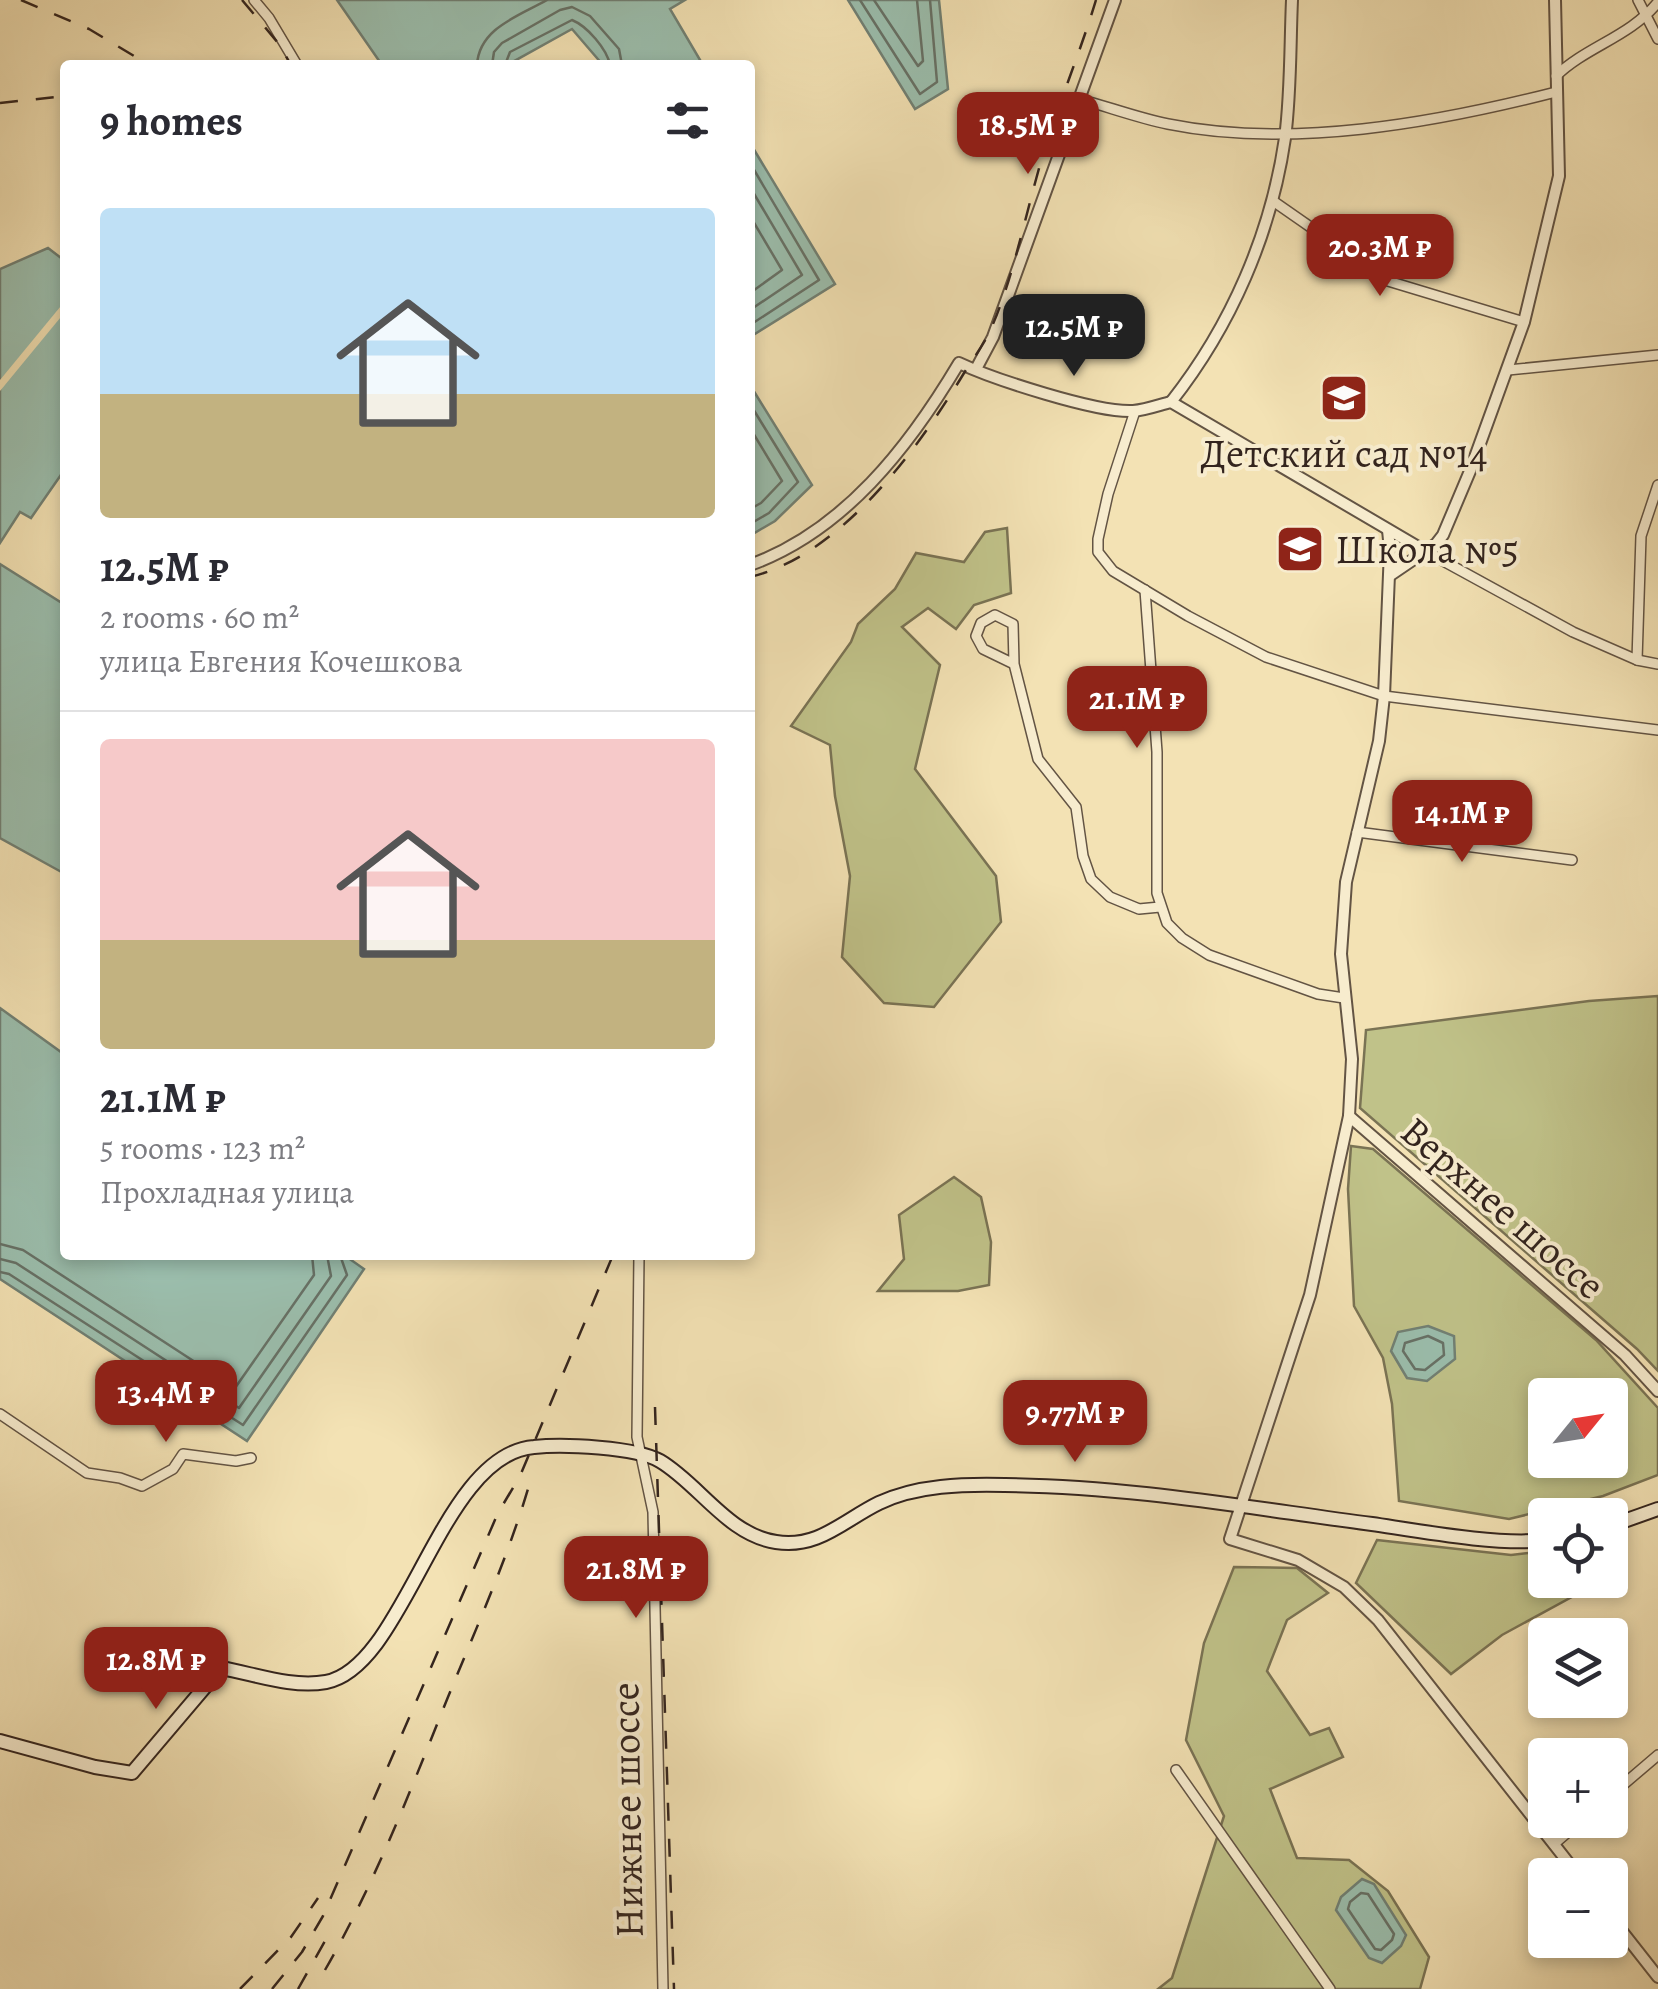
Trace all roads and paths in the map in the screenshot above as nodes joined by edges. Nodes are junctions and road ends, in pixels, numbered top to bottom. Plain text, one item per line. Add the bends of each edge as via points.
1 (254, 0) edge
2 (1115, 0) edge
3 (1292, 0) edge
4 (1555, 0) edge
5 (1638, 0) edge
6 (1658, 2) edge
7 (1646, 17) junction
8 (1658, 39) edge
9 (294, 60) edge
10 (1556, 76) junction
11 (1556, 92) junction
12 (1079, 99) junction
13 (1286, 135) junction
14 (1274, 201) junction
15 (1524, 322) junction
16 (1658, 355) edge
17 (976, 369) junction
18 (1508, 370) junction
19 (1171, 402) junction
20 (1135, 411) junction
21 (1658, 485) edge
22 (1388, 530) junction
23 (1426, 552) junction
24 (755, 564) edge
25 (1389, 576) junction
26 (1145, 590) junction
27 (1637, 660) junction
28 (1014, 664) junction
29 (1658, 664) edge
30 (1384, 696) junction
31 (1658, 730) edge
32 (1357, 832) junction
33 (1572, 860) dead end
34 (1160, 907) junction
35 (1344, 998) junction
36 (1349, 1116) junction
37 (639, 1260) edge
38 (1658, 1391) edge
39 (0, 1414) edge
40 (638, 1451) junction
41 (251, 1458) dead end
42 (1238, 1506) junction
43 (1658, 1510) edge
44 (1628, 1520) edge
45 (1528, 1539) edge
46 (0, 1742) edge
47 (1658, 1755) edge
48 (1176, 1770) dead end
49 (1628, 1781) edge
50 (1561, 1838) edge
51 (1554, 1844) junction
52 (1565, 1858) edge
53 (1628, 1939) edge
54 (1658, 1977) edge
55 (663, 1989) edge
56 (1330, 1989) edge

1 - 9 street
2 - 12 street
3 - 13 street
4 - 10 street
5 - 7 street
6 - 7 street
7 - 8 street
7 - 10 street
10 - 11 street
11 - 13 street via 1374,128
11 - 15 street via 1560,176
12 - 13 street via 1170,124
12 - 17 street
13 - 14 street
14 - 15 street via 1388,281
14 - 19 street via 1239,295
15 - 18 street
16 - 18 street
17 - 20 street via 1098,407
17 - 24 street via 959,363 928,414 834,519 802,543
18 - 23 street via 1443,535
19 - 20 street
19 - 22 street
20 - 26 street via 1108,494 1098,552
21 - 27 street via 1641,536
22 - 23 street
22 - 25 street
23 - 25 street
23 - 27 street
25 - 30 street
26 - 30 street via 1266,657
26 - 34 street
27 - 29 street
28 - 28 street via 1014,624 995,615 976,636 983,648
28 - 34 street via 1038,759 1076,807 1091,879 1110,897 1139,909
30 - 31 street
30 - 32 street
32 - 33 street
32 - 35 street via 1346,882
34 - 35 street via 1174,931 1209,954
35 - 36 street via 1352,1060
36 - 38 street, Верхнее шоссе via 1626,1355
36 - 42 street via 1310,1295
37 - 40 street, Нижнее шоссе
39 - 41 street via 87,1473 142,1486 173,1470 183,1454
40 - 42 main road via 678,1474 742,1529 782,1543 806,1542 879,1503 946,1486 1085,1486
40 - 46 main road via 530,1447 493,1463 460,1502 376,1642 348,1672 308,1683 222,1668 132,1773
40 - 55 street, Нижнее шоссе via 653,1512
42 - 45 main road
42 - 51 street via 1230,1538 1298,1560 1344,1587 1378,1620
43 - 44 main road
47 - 49 street
48 - 56 street
50 - 51 street
51 - 52 street
53 - 54 street

